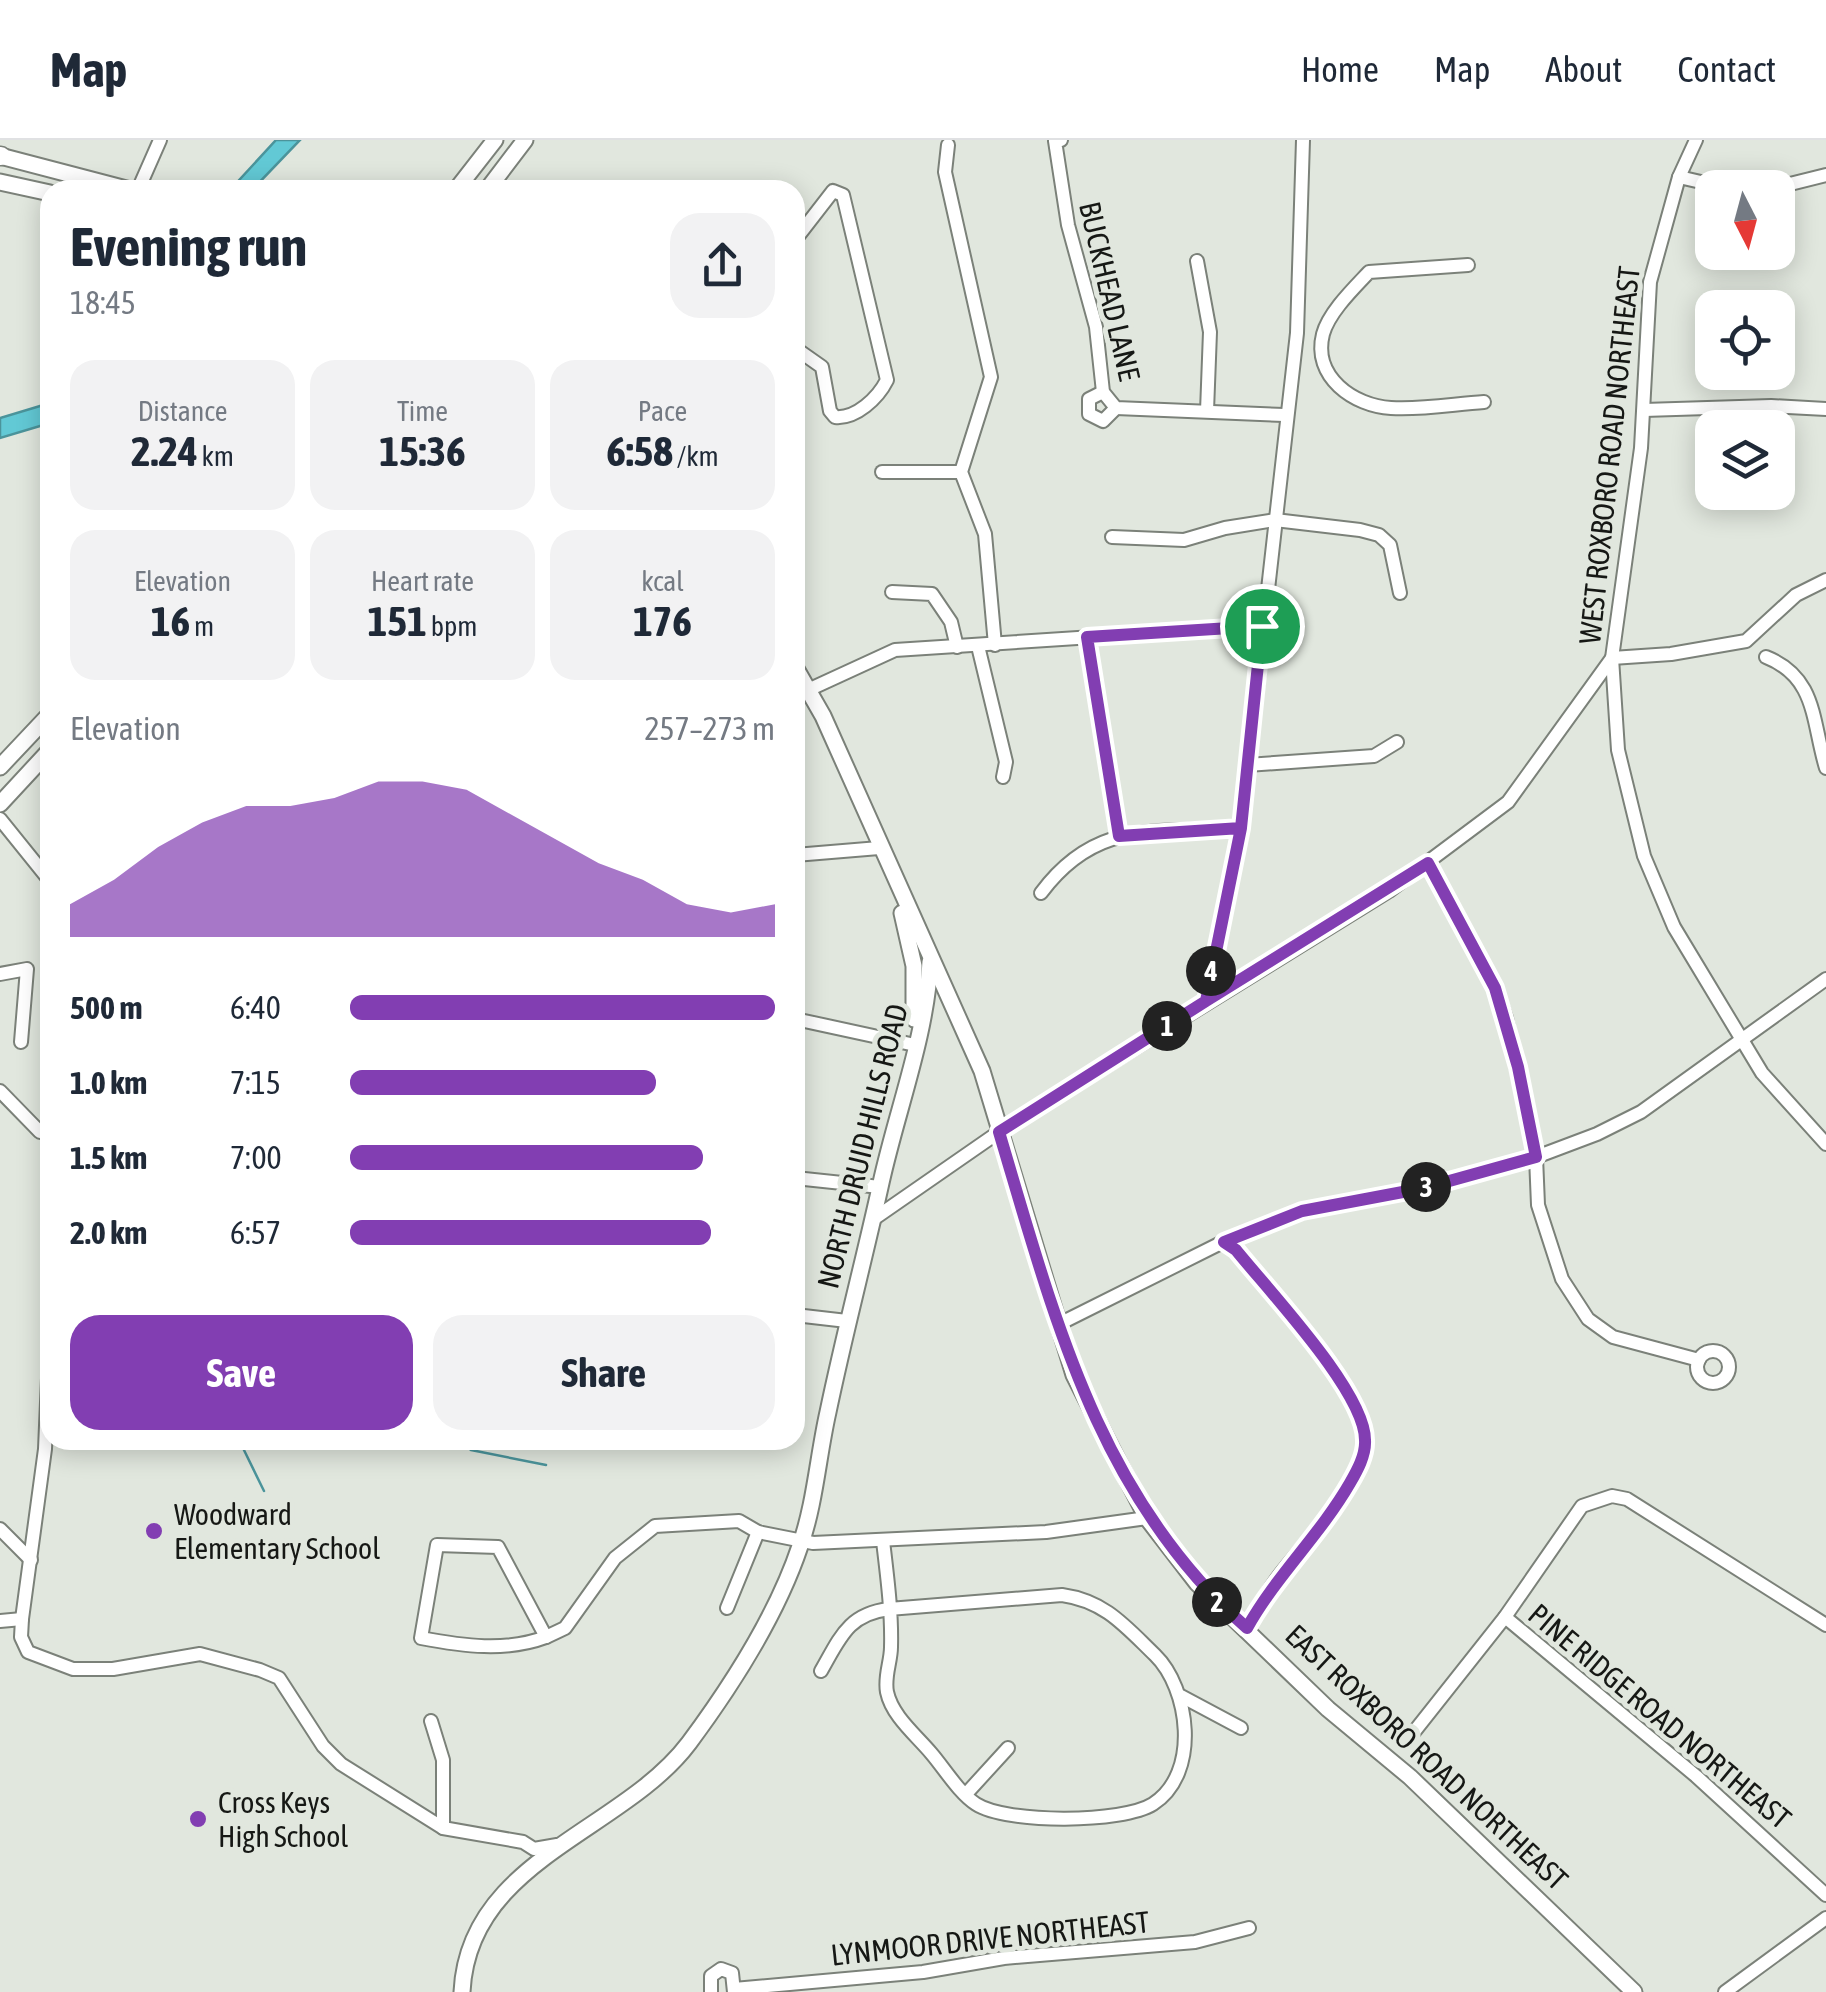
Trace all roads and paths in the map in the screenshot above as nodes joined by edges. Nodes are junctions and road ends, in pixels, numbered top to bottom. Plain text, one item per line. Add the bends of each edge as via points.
1 (160, 140) edge
2 (495, 140) edge
3 (526, 140) edge
4 (1060, 140) edge
5 (1302, 140) edge
6 (1696, 140) edge
7 (948, 144) dead end
8 (0, 156) edge
9 (1826, 174) edge
10 (1680, 177) junction
11 (92, 180) edge
12 (142, 180) edge
13 (464, 180) edge
14 (495, 180) edge
15 (1695, 181) edge
16 (0, 182) edge
17 (1795, 182) edge
18 (40, 191) edge
19 (805, 227) edge
20 (1197, 261) dead end
21 (1468, 265) dead end
22 (1296, 333) junction
23 (1323, 334) junction
24 (805, 355) edge
25 (1102, 392) junction
26 (1484, 402) dead end
27 (1116, 408) junction
28 (1826, 409) edge
29 (1644, 410) junction
30 (1207, 411) junction
31 (1284, 416) junction
32 (882, 472) dead end
33 (961, 472) junction
34 (1275, 520) junction
35 (1112, 537) dead end
36 (1826, 580) edge
37 (892, 592) dead end
38 (1400, 594) dead end
39 (1262, 626) junction
40 (1087, 637) junction
41 (994, 645) junction
42 (978, 646) junction
43 (957, 647) junction
44 (1766, 657) dead end
45 (1612, 658) junction
46 (805, 685) edge
47 (808, 690) junction
48 (40, 725) edge
49 (1397, 742) dead end
50 (40, 761) edge
51 (1247, 765) junction
52 (0, 767) edge
53 (1826, 768) edge
54 (1003, 777) dead end
55 (0, 804) edge
56 (0, 819) edge
57 (1241, 828) junction
58 (1119, 836) junction
59 (879, 848) junction
60 (805, 854) edge
61 (1428, 863) junction
62 (40, 869) edge
63 (894, 880) junction
64 (1042, 893) dead end
65 (930, 958) junction
66 (0, 974) edge
67 (1826, 978) edge
68 (1206, 1001) junction
69 (805, 1021) edge
70 (1739, 1040) junction
71 (21, 1042) dead end
72 (914, 1045) junction
73 (0, 1091) edge
74 (40, 1128) edge
75 (999, 1132) junction
76 (1826, 1144) edge
77 (1536, 1157) junction
78 (805, 1179) edge
79 (880, 1187) junction
80 (875, 1218) junction
81 (1224, 1242) junction
82 (805, 1316) edge
83 (847, 1320) junction
84 (1059, 1324) junction
85 (1699, 1360) dead end
86 (46, 1450) edge
87 (1147, 1518) junction
88 (0, 1530) edge
89 (758, 1532) junction
90 (883, 1541) junction
91 (802, 1542) junction
92 (31, 1560) junction
93 (727, 1608) dead end
94 (889, 1609) junction
95 (1505, 1617) junction
96 (22, 1618) junction
97 (0, 1620) edge
98 (1826, 1624) edge
99 (1247, 1628) junction
100 (546, 1637) junction
101 (821, 1670) dead end
102 (1181, 1696) junction
103 (430, 1721) dead end
104 (1241, 1728) dead end
105 (1406, 1742) dead end
106 (1008, 1748) dead end
107 (967, 1801) junction
108 (443, 1828) junction
109 (558, 1845) junction
110 (1826, 1895) edge
111 (1826, 1918) edge
112 (1249, 1928) dead end
113 (1614, 1973) junction
114 (734, 1990) edge
115 (462, 1992) edge
116 (710, 1992) edge
117 (1625, 1992) edge
118 (1634, 1992) edge
119 (1726, 1992) edge

1 - 12 street
2 - 13 main road
3 - 14 main road
4 - 25 street, BUCKHEAD LANE via 1055,141 1068,224 1096,327
5 - 22 street
6 - 10 street, WEST ROXBORO ROAD NORTHEAST
7 - 33 street via 945,172 992,377
8 - 11 main road
9 - 17 street
10 - 15 street
10 - 29 street, WEST ROXBORO ROAD NORTHEAST via 1650,282
16 - 18 main road
19 - 24 street via 833,191 844,195 887,380 864,406 835,416 822,367
20 - 30 street via 1210,332
21 - 23 street via 1369,272
22 - 23 street
22 - 31 street
23 - 26 street via 1330,377 1360,402 1388,408
25 - 27 street, BUCKHEAD LANE
25 - 27 street via 1090,399 1089,414 1103,421
27 - 30 street, BUCKHEAD LANE
28 - 29 street
29 - 45 street, WEST ROXBORO ROAD NORTHEAST
30 - 31 street, BUCKHEAD LANE
31 - 34 street
32 - 33 street
33 - 41 street via 985,534
34 - 35 street via 1184,540
34 - 38 street via 1380,535 1395,557
34 - 39 street
36 - 45 street via 1796,595 1746,641
37 - 43 street via 932,594
39 - 40 street
39 - 51 street
40 - 41 street
40 - 58 street
41 - 42 street
42 - 43 street
42 - 54 street via 1006,762
43 - 47 street via 895,650
44 - 53 street via 1786,665 1802,684
45 - 61 street via 1508,802
45 - 70 street, WEST ROXBORO ROAD NORTHEAST via 1618,750 1644,856 1674,927
46 - 47 main road
47 - 59 main road
48 - 52 main road
49 - 51 street via 1374,756
50 - 55 main road
51 - 57 street
56 - 62 street
57 - 58 street
57 - 68 street
58 - 64 street via 1074,856
59 - 60 street
59 - 63 main road
61 - 68 street
61 - 77 street via 1495,988
63 - 65 main road, EAST ROXBORO ROAD NORTHEAST
63 - 72 main road via 914,966
65 - 72 main road, NORTH DRUID HILLS ROAD
65 - 75 main road, EAST ROXBORO ROAD NORTHEAST via 982,1071
66 - 71 street via 26,969
67 - 70 street
68 - 75 street
69 - 72 street
70 - 76 street, WEST ROXBORO ROAD NORTHEAST
70 - 77 street via 1641,1112
72 - 79 main road, NORTH DRUID HILLS ROAD
73 - 74 street
75 - 80 street
75 - 84 main road, EAST ROXBORO ROAD NORTHEAST
77 - 81 street via 1424,1188 1302,1211
77 - 85 street via 1548,1243 1588,1319 1613,1338
78 - 79 street
79 - 80 main road, NORTH DRUID HILLS ROAD
80 - 83 main road, NORTH DRUID HILLS ROAD
81 - 84 street
81 - 99 street via 1316,1348 1351,1398 1366,1441 1349,1486
82 - 83 street
83 - 91 main road, NORTH DRUID HILLS ROAD
84 - 87 main road, EAST ROXBORO ROAD NORTHEAST via 1074,1375
86 - 92 street
87 - 90 street via 1046,1532
87 - 99 main road, EAST ROXBORO ROAD NORTHEAST via 1197,1583
88 - 92 street
89 - 91 street
89 - 93 street
89 - 100 street via 739,1521 655,1526 614,1558 565,1628
90 - 91 street
90 - 94 street
91 - 109 main road, NORTH DRUID HILLS ROAD via 731,1680 669,1770
92 - 96 street
94 - 101 street via 849,1623
94 - 102 street via 1080,1598 1104,1605 1169,1668
94 - 107 street via 887,1692 896,1713
95 - 98 street via 1575,1514 1612,1496 1652,1513
95 - 105 street
95 - 110 street, PINE RIDGE ROAD NORTHEAST
96 - 97 street
96 - 108 street via 28,1652 72,1668 114,1670 200,1654 279,1678 341,1764
99 - 113 main road, EAST ROXBORO ROAD NORTHEAST
100 - 100 street via 523,1646 421,1638 436,1545 498,1547
102 - 104 street
102 - 107 street via 1179,1767 1152,1804 1042,1820 1003,1816
103 - 108 street via 443,1760
106 - 107 street
108 - 109 street via 534,1849
109 - 115 main road, NORTH DRUID HILLS ROAD via 488,1913 463,1972
111 - 119 street
112 - 114 street, LYNMOOR DRIVE NORTHEAST via 1195,1942
113 - 117 street
113 - 118 main road, EAST ROXBORO ROAD NORTHEAST
114 - 116 street, LYNMOOR DRIVE NORTHEAST via 732,1974 721,1969 711,1976

